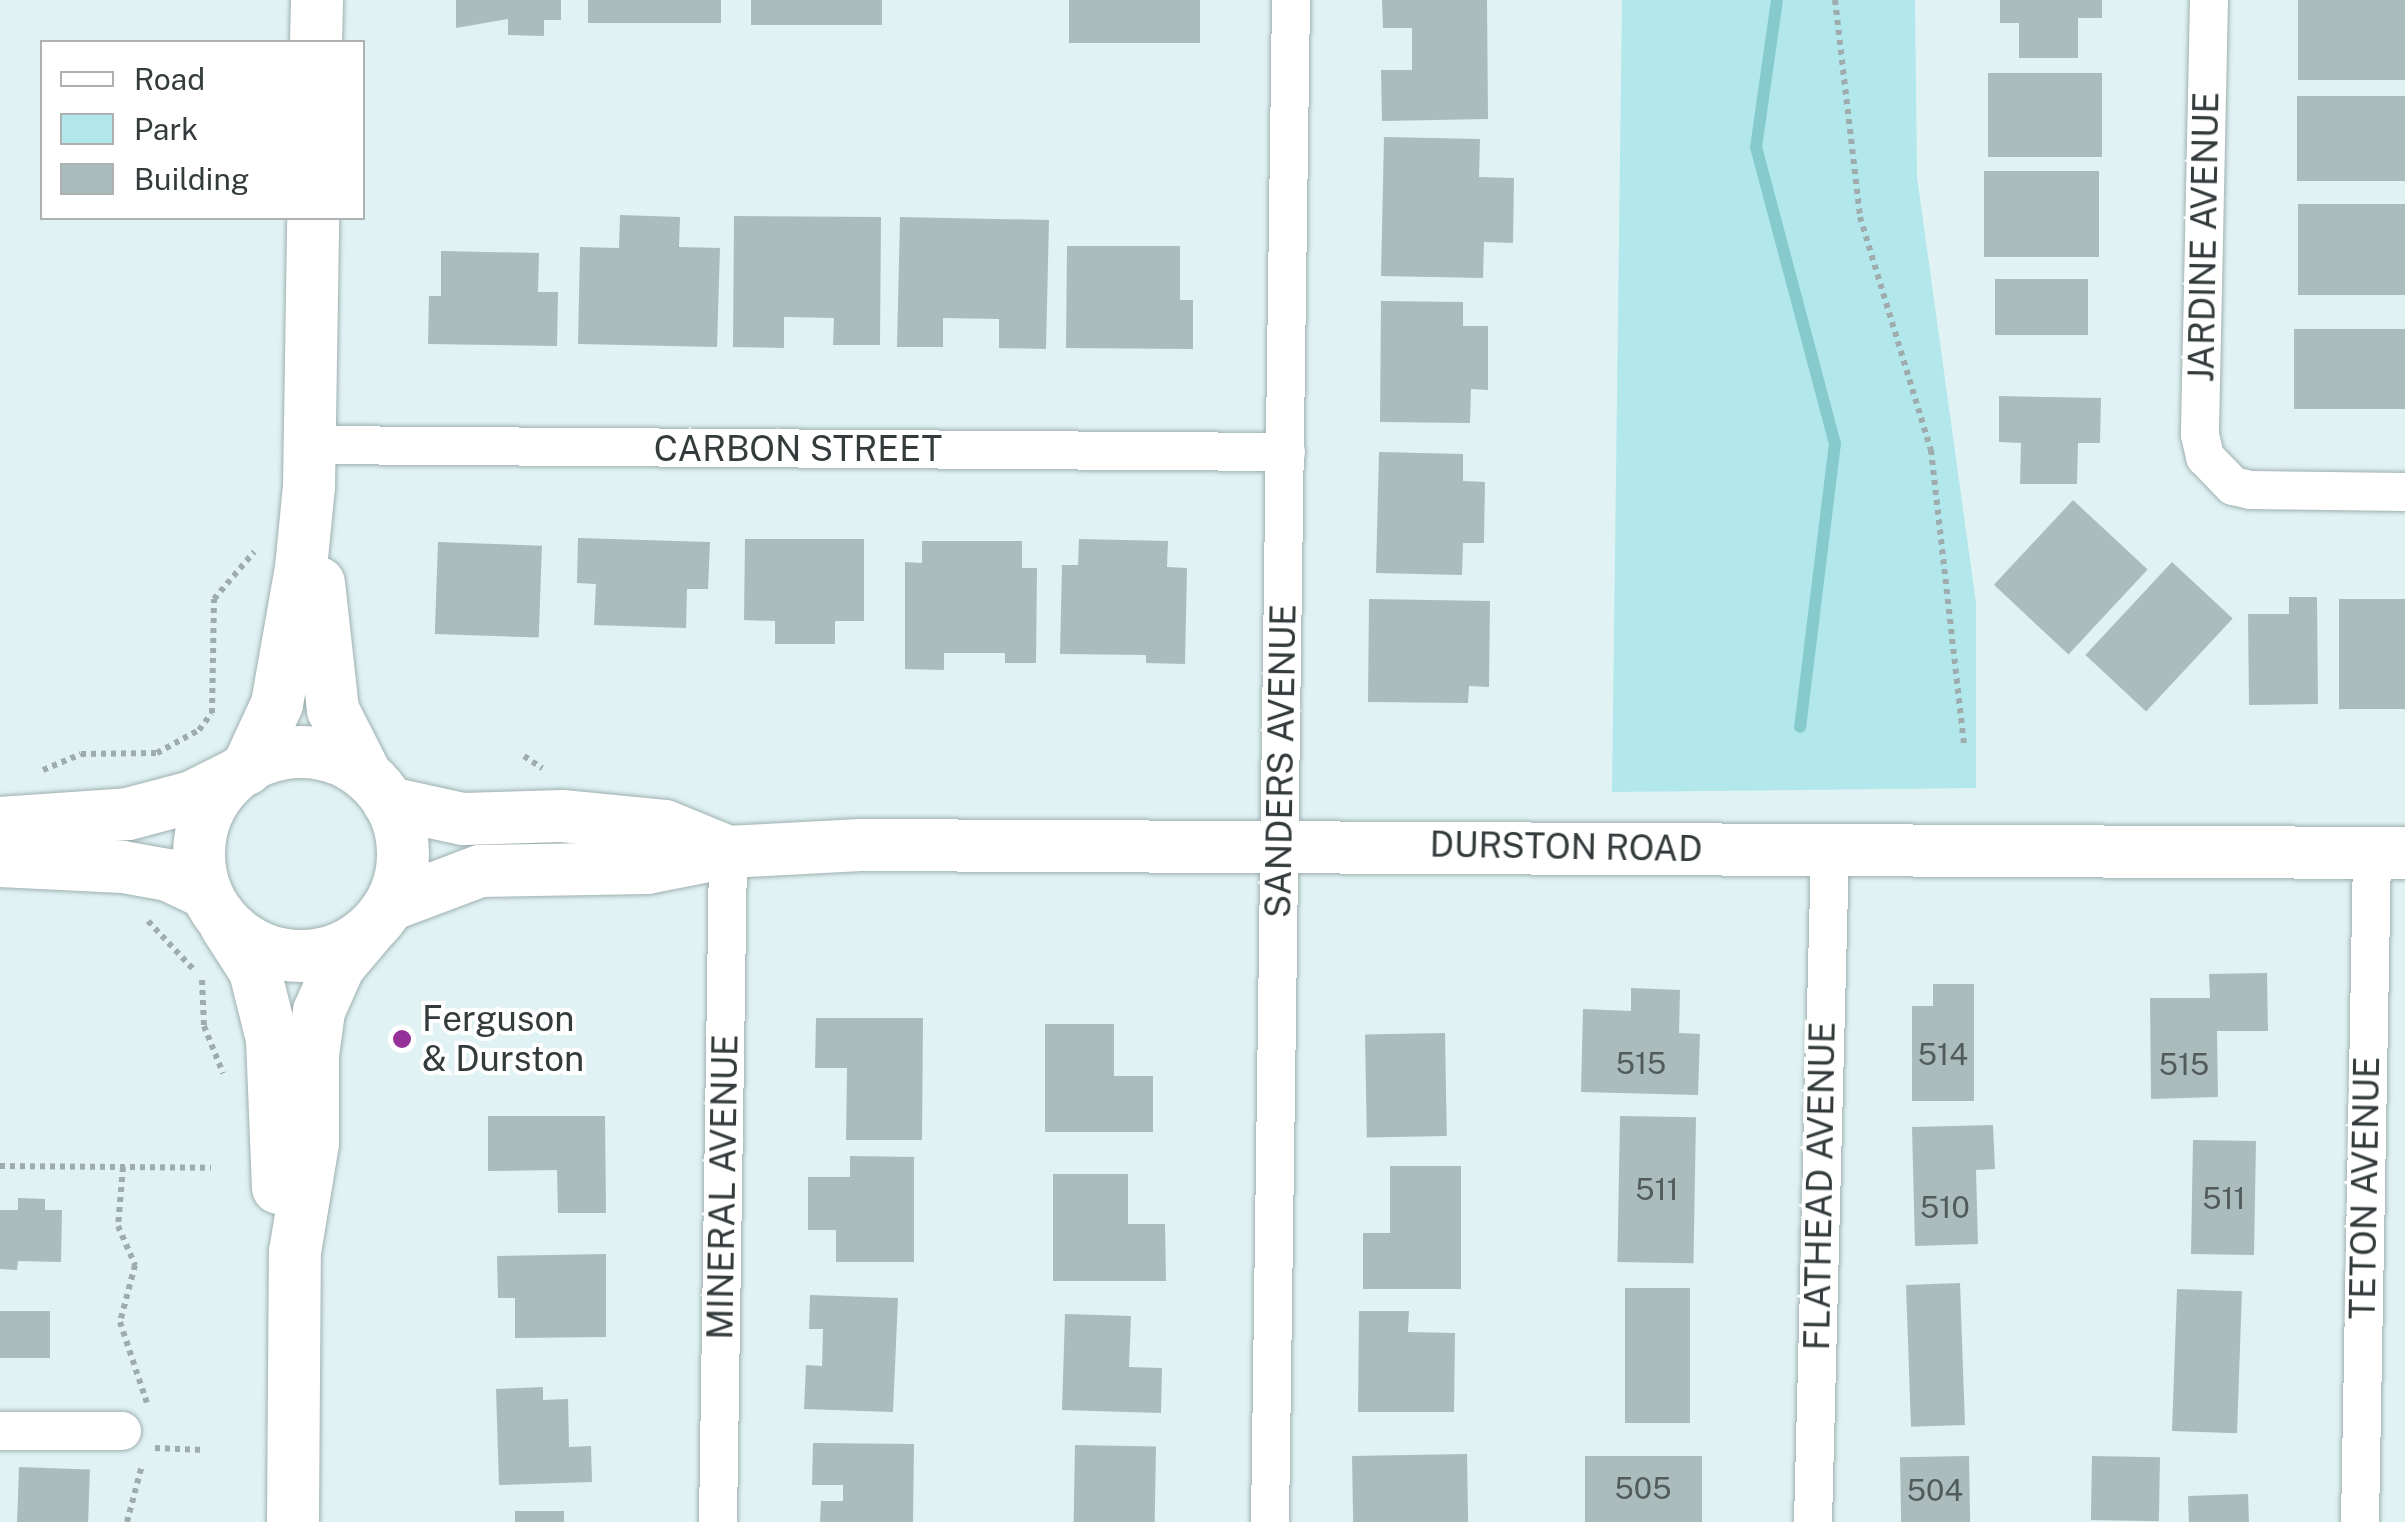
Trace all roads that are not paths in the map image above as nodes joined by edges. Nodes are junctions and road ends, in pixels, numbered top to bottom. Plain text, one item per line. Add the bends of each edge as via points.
1 (317, 0) edge
2 (1292, 0) edge
3 (2208, 0) edge
4 (316, 40) edge
5 (313, 220) edge
6 (1286, 452) junction
7 (309, 466) junction
8 (2405, 492) edge
9 (240, 772) junction
10 (378, 789) junction
11 (0, 824) edge
12 (1282, 844) junction
13 (1830, 851) junction
14 (728, 852) junction
15 (2389, 853) edge
16 (0, 861) edge
17 (214, 907) junction
18 (379, 919) junction
19 (294, 1252) junction
20 (141, 1430) road end
21 (0, 1431) edge
22 (293, 1522) edge
23 (718, 1522) edge
24 (1270, 1522) edge
25 (1813, 1522) edge
26 (2360, 1522) edge

1 - 4 main road
2 - 6 street, SANDERS AVENUE
3 - 8 street, JARDINE AVENUE via 2200,435 2216,470 2251,490
5 - 7 main road
6 - 7 street, CARBON STREET
6 - 12 street, SANDERS AVENUE
7 - 9 main road via 284,675
7 - 10 main road via 333,710
9 - 10 main road via 300,752 336,758
9 - 11 main road via 192,797 128,814
9 - 17 main road via 213,800 201,830 198,862
10 - 14 main road, DURSTON ROAD via 463,819 562,816 665,826
10 - 18 main road via 402,836 402,871
12 - 13 main road, DURSTON ROAD
12 - 14 main road, DURSTON ROAD via 860,844
12 - 24 street, SANDERS AVENUE
13 - 15 main road, DURSTON ROAD
13 - 25 street, FLATHEAD AVENUE
14 - 18 main road, DURSTON ROAD via 646,868 480,870
14 - 23 street, MINERAL AVENUE
15 - 26 street, TETON AVENUE
16 - 17 main road via 168,875
17 - 18 main road via 246,941 308,956 340,949
17 - 19 main road via 255,971 272,1040 278,1200
18 - 19 main road via 338,966 320,1011 313,1143
19 - 22 main road
20 - 21 street

